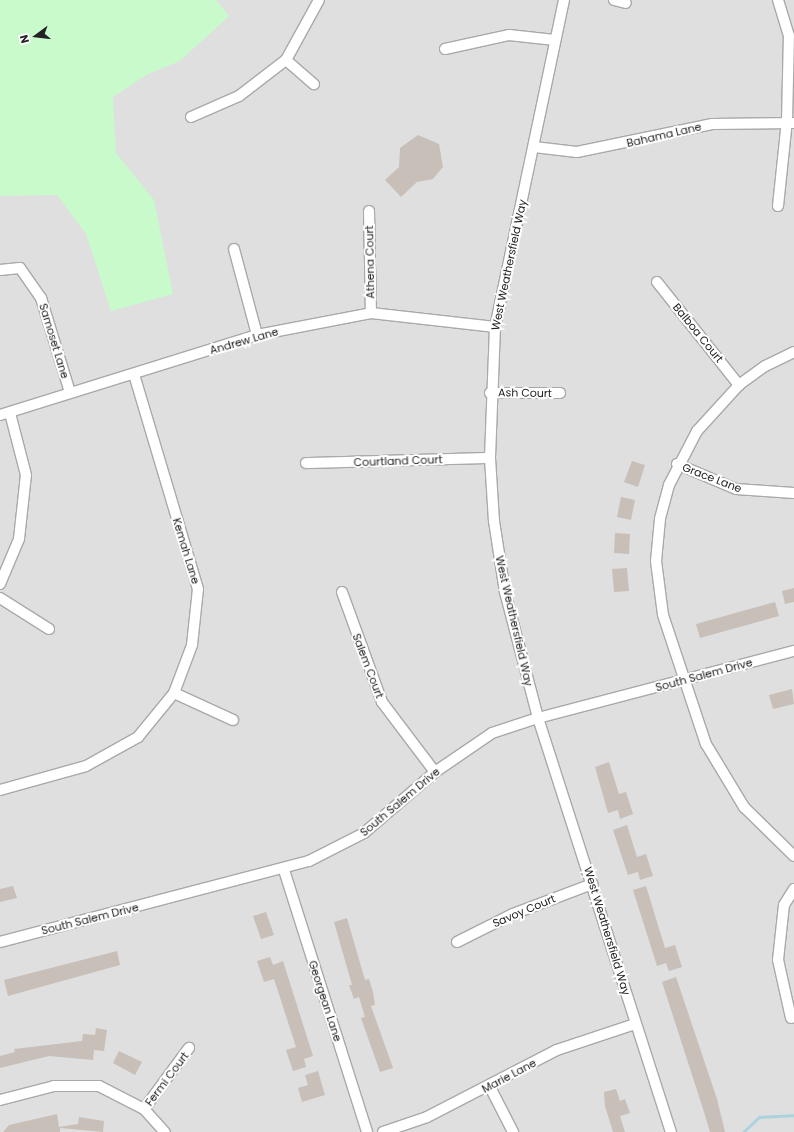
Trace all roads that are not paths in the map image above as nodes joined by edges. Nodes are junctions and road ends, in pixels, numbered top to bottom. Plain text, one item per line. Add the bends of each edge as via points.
1 (320, 0) edge
2 (564, 0) edge
3 (614, 0) edge
4 (778, 0) edge
5 (626, 3) dead end
6 (555, 40) junction
7 (445, 49) dead end
8 (286, 60) junction
9 (314, 84) dead end
10 (191, 117) dead end
11 (790, 122) edge
12 (534, 147) junction
13 (778, 206) dead end
14 (369, 211) dead end
15 (234, 249) dead end
16 (0, 270) edge
17 (657, 282) dead end
18 (371, 313) junction
19 (495, 327) junction
20 (257, 335) junction
21 (794, 352) edge
22 (134, 374) junction
23 (739, 385) junction
24 (70, 392) junction
25 (490, 393) junction
26 (560, 393) dead end
27 (5, 414) edge
28 (490, 458) junction
29 (306, 463) dead end
30 (677, 464) junction
31 (794, 493) edge
32 (0, 584) edge
33 (342, 592) dead end
34 (0, 598) edge
35 (49, 629) dead end
36 (794, 651) edge
37 (684, 680) junction
38 (174, 693) junction
39 (538, 718) junction
40 (233, 720) dead end
41 (434, 772) junction
42 (0, 790) edge
43 (794, 856) edge
44 (284, 870) junction
45 (592, 884) junction
46 (794, 889) edge
47 (0, 942) edge
48 (457, 942) dead end
49 (791, 1018) dead end
50 (635, 1024) junction
51 (189, 1048) dead end
52 (490, 1087) junction
53 (0, 1100) edge
54 (144, 1109) junction
55 (165, 1132) edge
56 (367, 1132) edge
57 (383, 1132) edge
58 (513, 1132) edge
59 (672, 1132) edge

1 - 8 street
2 - 6 street, West Weathersfield Way
3 - 5 street
4 - 11 street via 789,36
6 - 7 street via 509,35
6 - 12 street, West Weathersfield Way
8 - 9 street
8 - 10 street via 238,96
11 - 12 street, Bahama Lane via 712,124 577,152
11 - 13 street
12 - 19 street, West Weathersfield Way
14 - 18 street, Athena Court
15 - 20 street
16 - 24 street, Samoset Lane via 20,268 41,298
17 - 23 street, Balboa Court
18 - 19 street, Andrew Lane
18 - 20 street, Andrew Lane
19 - 25 street, West Weathersfield Way
20 - 22 street, Andrew Lane
21 - 23 street via 765,366
22 - 24 street, Andrew Lane
22 - 38 street, Kemah Lane via 198,589 192,645
23 - 30 street via 704,420
24 - 27 street, Andrew Lane
25 - 26 street, Ash Court
25 - 28 street, West Weathersfield Way
27 - 32 street via 26,475 19,539
28 - 29 street, Courtland Court
28 - 39 street, West Weathersfield Way via 503,580
30 - 31 street, Grace Lane via 736,489
30 - 37 street via 660,519 657,574 663,615
33 - 41 street, Salem Court via 382,702
34 - 35 street
36 - 37 street, South Salem Drive
37 - 39 street, South Salem Drive
37 - 43 street via 706,744 731,788 758,823
38 - 40 street
38 - 42 street, Kemah Lane via 138,737 86,766
39 - 41 street, South Salem Drive via 492,733
39 - 45 street, West Weathersfield Way
41 - 44 street, South Salem Drive via 364,833 325,855
44 - 47 street, South Salem Drive
44 - 56 street, Georgean Lane
45 - 48 street, Savoy Court via 513,914
45 - 50 street, West Weathersfield Way
46 - 49 street via 784,905 778,960
50 - 52 street, Marie Lane via 557,1050
50 - 59 street, West Weathersfield Way
51 - 54 street, Fermi Court
52 - 57 street, Marie Lane via 428,1117
52 - 58 street
53 - 54 street via 54,1086 99,1086
54 - 55 street

